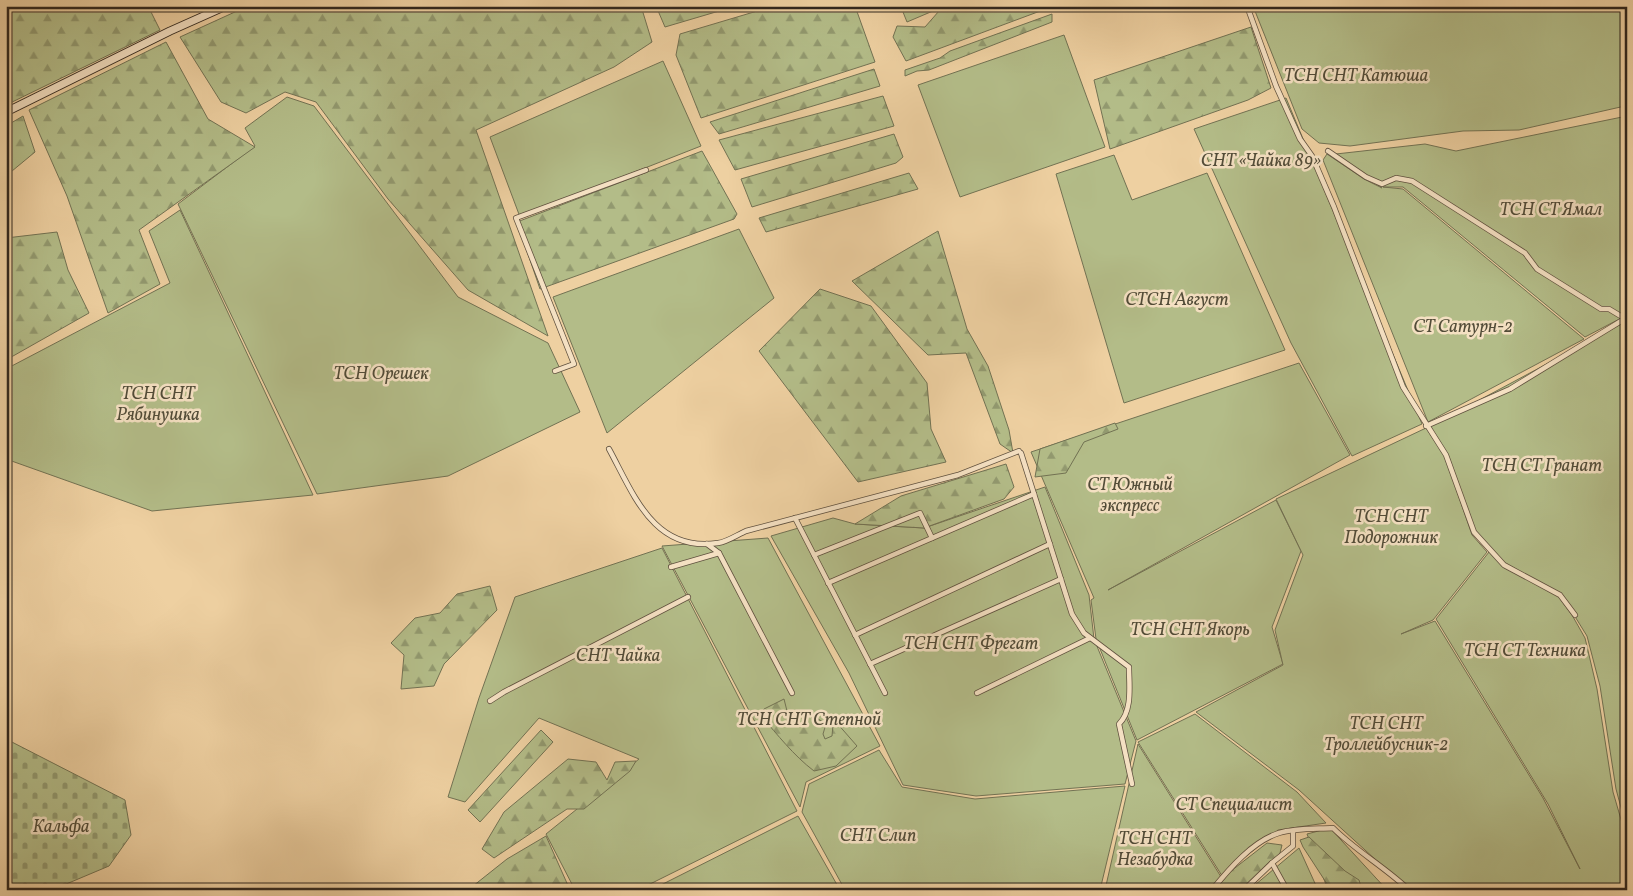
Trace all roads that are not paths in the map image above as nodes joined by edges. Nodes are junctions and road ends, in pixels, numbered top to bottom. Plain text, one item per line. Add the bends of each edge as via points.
1 (226, 6) edge
2 (1247, 6) edge
3 (6, 112) edge
4 (1328, 151) dead end
5 (646, 170) dead end
6 (1625, 318) edge
7 (555, 371) dead end
8 (1426, 426) junction
9 (609, 449) dead end
10 (1034, 494) junction
11 (795, 518) junction
12 (932, 538) junction
13 (707, 544) junction
14 (1050, 544) junction
15 (719, 553) junction
16 (814, 555) junction
17 (672, 567) dead end
18 (1061, 578) junction
19 (828, 583) junction
20 (688, 597) dead end
21 (1575, 615) dead end
22 (855, 634) junction
23 (1090, 638) junction
24 (870, 664) junction
25 (792, 693) dead end
26 (885, 693) dead end
27 (977, 693) dead end
28 (490, 701) dead end
29 (1132, 784) dead end
30 (1293, 831) junction
31 (1272, 863) junction
32 (1212, 890) edge
33 (1244, 890) edge
34 (1287, 890) edge
35 (1409, 890) edge

1 - 3 main road
2 - 8 street via 1276,86 1334,206 1403,387
4 - 6 street via 1382,184 1396,178 1412,181 1525,253 1537,269 1601,309 1609,309
5 - 7 street via 516,218 574,364
6 - 8 street via 1510,388
8 - 21 street via 1446,455 1474,532 1504,565 1560,595
9 - 13 street via 652,523 674,540
10 - 11 street via 1020,452 958,475
10 - 12 street
10 - 14 street
11 - 13 street via 746,530 720,543
11 - 16 street
12 - 16 street via 920,513
12 - 19 street
13 - 15 street
14 - 18 street
14 - 22 street
15 - 17 street
15 - 25 street
16 - 19 street
18 - 23 street via 1072,614
18 - 24 street
19 - 22 street
20 - 28 street
22 - 24 street
23 - 27 street
23 - 29 street via 1129,667 1129,703 1125,718 1119,724
24 - 26 street
30 - 31 street via 1293,846
30 - 32 street via 1266,839 1226,873
30 - 35 street via 1333,828
31 - 33 street
31 - 34 street

